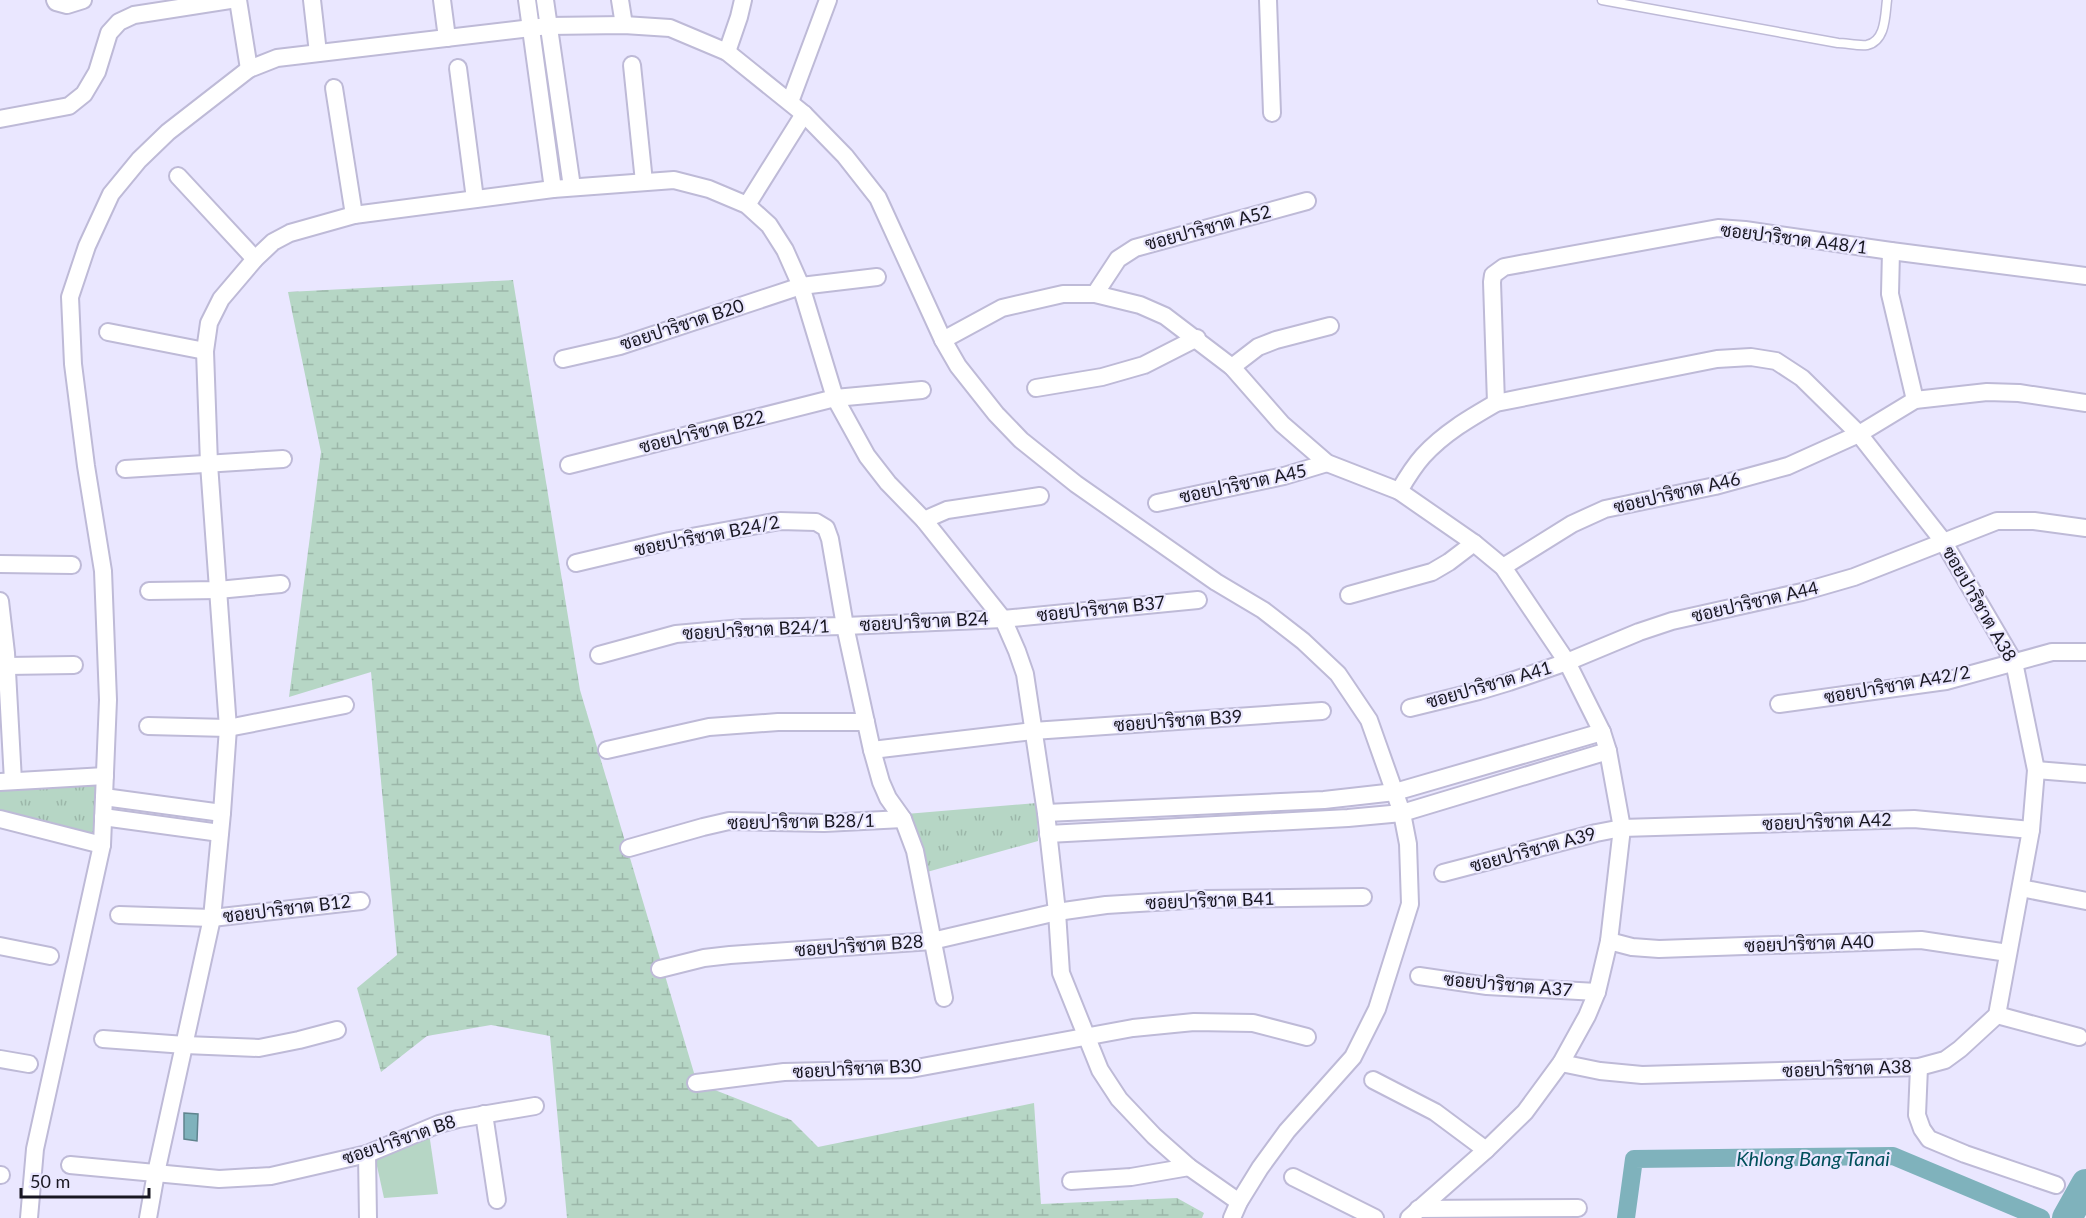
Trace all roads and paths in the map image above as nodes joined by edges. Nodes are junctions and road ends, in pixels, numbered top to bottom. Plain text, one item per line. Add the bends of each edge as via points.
1 (55, 0) edge
2 (83, 0) edge
3 (230, 0) edge
4 (238, 0) edge
5 (312, 0) edge
6 (442, 0) edge
7 (526, 0) edge
8 (544, 0) edge
9 (620, 0) edge
10 (743, 0) edge
11 (828, 0) edge
12 (1268, 0) edge
13 (1602, 0) edge
14 (1887, 0) edge
15 (624, 25) junction
16 (548, 26) junction
17 (530, 29) junction
18 (447, 38) junction
19 (727, 52) junction
20 (318, 53) junction
21 (632, 65) dead end
22 (458, 68) dead end
23 (249, 69) junction
24 (333, 88) dead end
25 (790, 102) junction
26 (1272, 112) dead end
27 (804, 114) junction
28 (0, 119) edge
29 (178, 177) dead end
30 (644, 182) junction
31 (572, 187) junction
32 (553, 189) junction
33 (475, 199) junction
34 (1307, 201) dead end
35 (747, 205) junction
36 (354, 215) junction
37 (1891, 251) junction
38 (255, 259) junction
39 (2086, 276) edge
40 (877, 277) dead end
41 (801, 286) junction
42 (1095, 294) junction
43 (1330, 326) dead end
44 (108, 332) dead end
45 (1197, 338) junction
46 (943, 340) junction
47 (205, 351) junction
48 (563, 359) dead end
49 (1232, 367) junction
50 (1036, 388) dead end
51 (922, 390) dead end
52 (835, 398) junction
53 (1915, 399) junction
54 (1496, 403) junction
55 (2086, 403) edge
56 (1859, 434) junction
57 (283, 459) dead end
58 (209, 464) junction
59 (1327, 464) junction
60 (569, 465) dead end
61 (124, 469) dead end
62 (1399, 491) junction
63 (1040, 496) dead end
64 (1157, 502) dead end
65 (924, 520) junction
66 (2086, 528) edge
67 (1943, 541) junction
68 (1474, 543) junction
69 (576, 563) dead end
70 (0, 564) edge
71 (72, 565) dead end
72 (1503, 567) junction
73 (281, 584) dead end
74 (218, 590) junction
75 (149, 591) dead end
76 (1349, 595) dead end
77 (1198, 600) dead end
78 (0, 601) edge
79 (1004, 619) junction
80 (845, 626) junction
81 (2086, 652) edge
82 (599, 655) dead end
83 (1568, 662) junction
84 (2014, 662) junction
85 (74, 665) dead end
86 (7, 666) junction
87 (1779, 704) dead end
88 (345, 705) dead end
89 (1410, 708) dead end
90 (1322, 711) dead end
91 (866, 722) junction
92 (148, 726) dead end
93 (228, 728) junction
94 (1034, 730) junction
95 (1602, 732) junction
96 (607, 750) dead end
97 (872, 750) junction
98 (1608, 751) junction
99 (2036, 770) junction
100 (2086, 774) edge
101 (105, 776) junction
102 (6, 781) edge
103 (1395, 792) junction
104 (104, 797) junction
105 (222, 813) junction
106 (1046, 813) junction
107 (1402, 813) junction
108 (103, 818) junction
109 (0, 819) edge
110 (903, 819) junction
111 (1622, 828) junction
112 (2031, 830) junction
113 (220, 833) junction
114 (1048, 834) junction
115 (102, 845) junction
116 (629, 848) dead end
117 (1443, 873) dead end
118 (2021, 888) junction
119 (1363, 897) dead end
120 (361, 901) dead end
121 (2086, 901) edge
122 (1057, 912) junction
123 (119, 915) dead end
124 (212, 918) junction
125 (932, 941) junction
126 (1609, 941) junction
127 (0, 946) edge
128 (2008, 953) junction
129 (50, 956) dead end
130 (660, 969) dead end
131 (1419, 976) dead end
132 (1597, 993) junction
133 (944, 998) dead end
134 (1997, 1015) junction
135 (337, 1030) dead end
136 (1087, 1036) junction
137 (1307, 1036) dead end
138 (2079, 1037) dead end
139 (103, 1039) dead end
140 (185, 1045) junction
141 (0, 1059) edge
142 (1561, 1063) junction
143 (29, 1064) dead end
144 (1919, 1067) junction
145 (1373, 1080) dead end
146 (696, 1083) dead end
147 (536, 1106) dead end
148 (484, 1114) junction
149 (1486, 1150) junction
150 (367, 1154) junction
151 (70, 1165) dead end
152 (1189, 1167) junction
153 (156, 1173) junction
154 (1293, 1177) dead end
155 (1071, 1181) dead end
156 (2056, 1185) dead end
157 (497, 1200) dead end
158 (1239, 1202) junction
159 (1578, 1208) dead end
160 (1413, 1214) edge
161 (29, 1218) edge
162 (148, 1218) edge
163 (368, 1218) edge
164 (1232, 1218) edge
165 (1375, 1218) edge

1 - 2 street via 67,5
3 - 28 street via 134,15 118,22 109,33 97,72 84,94 69,106
4 - 23 street
5 - 20 street
6 - 18 street
7 - 17 street
8 - 16 street
9 - 15 street
10 - 19 street
11 - 25 street
12 - 26 street
13 - 14 lane via 1867,45 1881,33
15 - 16 street
15 - 19 street via 670,28
16 - 17 street
16 - 31 street
17 - 18 street
17 - 32 street
18 - 20 street
19 - 25 street
20 - 23 street via 277,58
21 - 30 street
22 - 33 street
23 - 101 street via 168,132 111,194 87,246 70,297 73,364 103,571 108,700
24 - 36 street
25 - 27 street
27 - 35 street
27 - 46 street via 845,156 878,198
29 - 38 street
30 - 31 street
30 - 35 street via 692,183
31 - 32 street
32 - 33 street
33 - 36 street
34 - 42 street, ซอยปาริชาต A52 via 1135,248 1118,259
35 - 41 street via 769,225
36 - 38 street via 290,233
37 - 39 street, ซอยปาริชาต A48/1
37 - 53 street via 1890,294
37 - 54 street, ซอยปาริชาต A48/1 via 1718,228 1504,267 1493,275 1491,282
38 - 47 street via 221,299 209,323
40 - 41 street, ซอยปาริชาต B20
41 - 48 street, ซอยปาริชาต B20 via 620,346
41 - 52 street
42 - 45 street via 1140,305 1165,316
42 - 46 street via 1063,294 1002,308
43 - 49 street via 1258,346
44 - 47 street
45 - 49 street
45 - 50 street via 1144,365
46 - 103 street via 958,366 1021,440 1076,484 1216,582 1263,610 1338,674 1369,720
47 - 58 street
49 - 59 street via 1282,424
51 - 52 street, ซอยปาริชาต B22
52 - 60 street, ซอยปาริชาต B22
52 - 65 street via 867,456
53 - 55 street via 1987,392
53 - 56 street, ซอยปาริชาต A46
54 - 56 street, ซอยปาริชาต A38 via 1717,359 1751,357 1776,361 1802,378
54 - 62 street, ซอยปาริชาต A38 via 1438,440
56 - 67 street, ซอยปาริชาต A38
56 - 72 street, ซอยปาริชาต A46 via 1788,466 1605,509 1572,524
57 - 58 street
58 - 61 street
58 - 74 street
59 - 62 street
59 - 64 street, ซอยปาริชาต A45
62 - 68 street
63 - 65 street via 947,510
65 - 79 street
66 - 67 street, ซอยปาริชาต A44 via 2034,520 1997,521
67 - 83 street, ซอยปาริชาต A44 via 1854,577 1672,621
67 - 84 street, ซอยปาริชาต A38
68 - 72 street
68 - 76 street via 1432,572
69 - 80 street, ซอยปาริชาต B24/2 via 780,521 816,522 826,528 830,539
70 - 71 street
72 - 83 street
73 - 74 street
74 - 75 street
74 - 93 street
77 - 79 street, ซอยปาริชาต B37
78 - 86 street
79 - 80 street, ซอยปาริชาต B24
79 - 94 street via 1025,674
80 - 82 street, ซอยปาริชาต B24/1 via 676,634
80 - 91 street
81 - 84 street, ซอยปาริชาต A42/2 via 2052,652
83 - 89 street, ซอยปาริชาต A41
83 - 95 street
84 - 87 street, ซอยปาริชาต A42/2 via 1946,681
84 - 99 street, ซอยปาริชาต A38
85 - 86 street
86 - 102 street
88 - 93 street
90 - 94 street, ซอยปาริชาต B39
91 - 96 street via 778,722 709,728
91 - 97 street
92 - 93 street
93 - 105 street
94 - 97 street, ซอยปาริชาต B39
94 - 106 street
95 - 98 street
95 - 103 street
97 - 110 street via 888,798
98 - 107 street
98 - 111 street
99 - 100 street
99 - 112 street, ซอยปาริชาต A38
101 - 102 street
101 - 104 street
103 - 106 street via 1324,800
103 - 107 street
104 - 105 street
104 - 108 street
105 - 113 street
106 - 114 street
107 - 114 street
107 - 158 street via 1408,844 1410,904 1377,1009 1353,1057 1287,1131
108 - 113 street
108 - 115 street
109 - 115 street
110 - 116 street, ซอยปาริชาต B28/1 via 824,823 729,821
110 - 125 street via 921,876
111 - 112 street, ซอยปาริชาต A42 via 1914,819
111 - 117 street, ซอยปาริชาต A39
111 - 126 street
112 - 118 street, ซอยปาริชาต A38
113 - 124 street
114 - 122 street
115 - 161 street via 35,1149
118 - 121 street
118 - 128 street, ซอยปาริชาต A38
119 - 122 street, ซอยปาริชาต B41 via 1204,898
120 - 124 street, ซอยปาริชาต B12
122 - 125 street, ซอยปาริชาต B28
122 - 136 street via 1061,973
123 - 124 street, ซอยปาริชาต B12
124 - 140 street
125 - 130 street, ซอยปาริชาต B28 via 730,955
125 - 133 street
126 - 128 street, ซอยปาริชาต A40 via 1659,949 1921,940
126 - 132 street
127 - 129 street
128 - 134 street, ซอยปาริชาต A38
131 - 132 street, ซอยปาริชาต A37 via 1487,986
132 - 142 street
134 - 138 street
134 - 144 street, ซอยปาริชาต A38 via 1945,1060
135 - 140 street via 258,1047
136 - 137 street, ซอยปาริชาต B30 via 1194,1022 1253,1023
136 - 146 street, ซอยปาริชาต B30 via 911,1069 784,1072
136 - 152 street via 1100,1070 1119,1099
139 - 140 street
140 - 153 street
141 - 143 street
142 - 144 street, ซอยปาริชาต A38 via 1642,1075
142 - 149 street via 1525,1112
144 - 156 street via 1917,1114 1929,1139
145 - 149 street via 1435,1112
147 - 148 street, ซอยปาริชาต B8
148 - 150 street, ซอยปาริชาต B8 via 439,1124
148 - 157 street
149 - 160 street
150 - 153 street, ซอยปาริชาต B8 via 271,1176 219,1179
150 - 163 street
151 - 153 street, ซอยปาริชาต B8
152 - 155 street via 1131,1177
152 - 158 street
153 - 162 street
154 - 165 street
158 - 164 street
159 - 160 street

